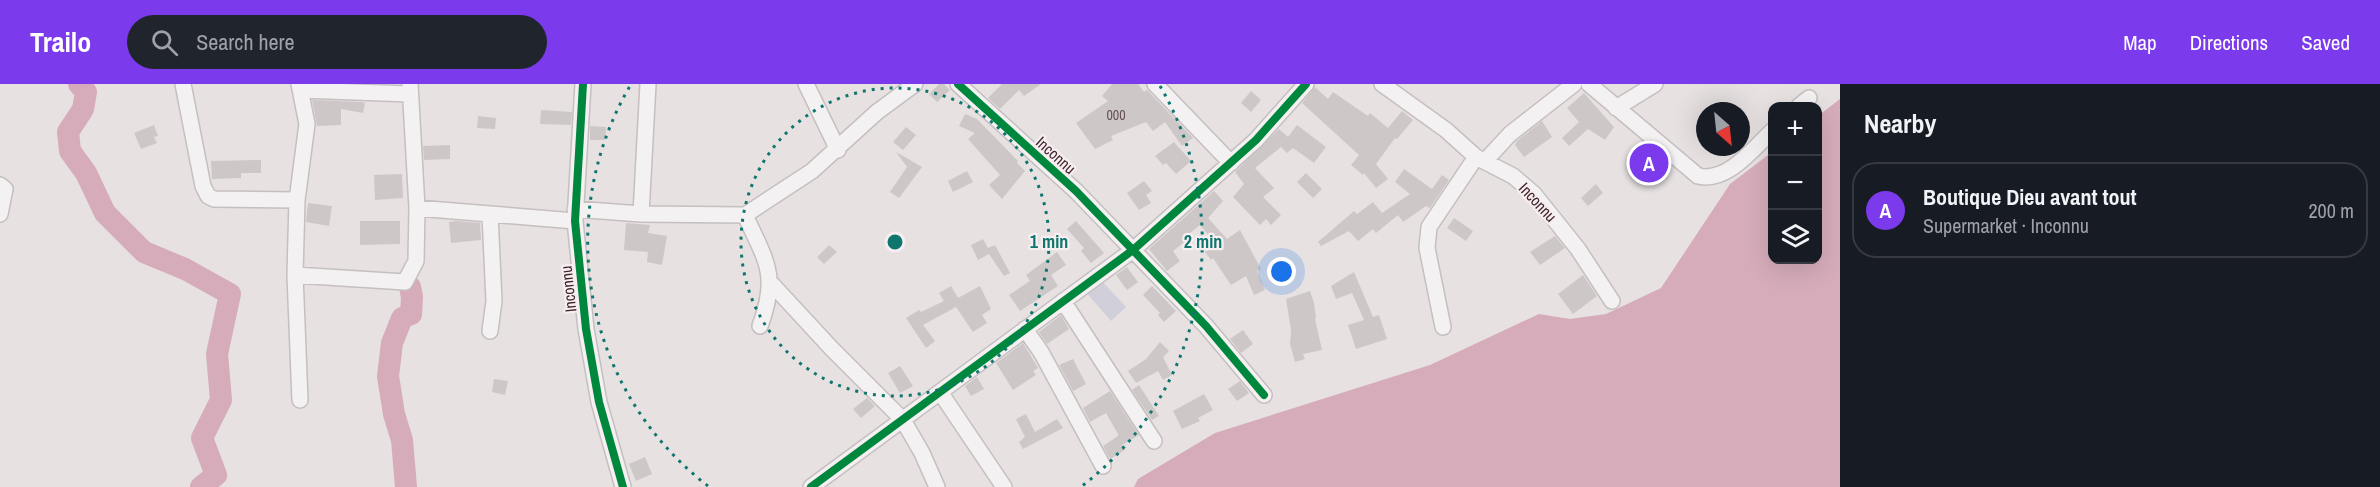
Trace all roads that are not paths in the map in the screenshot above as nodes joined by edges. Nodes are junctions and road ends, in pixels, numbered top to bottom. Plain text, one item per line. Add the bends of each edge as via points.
1 (183, 84) edge
2 (583, 84) edge
3 (648, 84) edge
4 (806, 84) edge
5 (915, 84) edge
6 (958, 84) edge
7 (1155, 84) edge
8 (1306, 84) edge
9 (1382, 84) edge
10 (1574, 84) edge
11 (1589, 84) edge
12 (1655, 84) edge
13 (300, 87) edge
14 (410, 89) edge
15 (898, 89) edge
16 (1616, 108) junction
17 (1768, 136) edge
18 (838, 150) junction
19 (1481, 159) junction
20 (1231, 163) junction
21 (0, 186) edge
22 (297, 200) junction
23 (417, 208) junction
24 (0, 214) edge
25 (490, 214) junction
26 (641, 214) junction
27 (575, 215) junction
28 (745, 215) junction
29 (1133, 250) junction
30 (295, 274) junction
31 (770, 282) junction
32 (1063, 301) junction
33 (1612, 301) dead end
34 (760, 326) dead end
35 (1443, 327) dead end
36 (1025, 329) junction
37 (490, 332) dead end
38 (940, 392) junction
39 (1264, 395) dead end
40 (300, 400) dead end
41 (903, 420) junction
42 (1154, 441) dead end
43 (1103, 466) dead end
44 (623, 487) edge
45 (812, 487) edge
46 (937, 487) edge
47 (1004, 487) edge

1 - 22 street via 208,196
2 - 27 street, Inconnu
3 - 26 street
4 - 18 street
5 - 15 street
6 - 29 street, Inconnu via 1076,191
7 - 20 street
8 - 20 street
9 - 19 street, Inconnu
10 - 19 street
11 - 16 street
12 - 16 street
13 - 14 street
13 - 22 street via 307,124
14 - 23 street
15 - 18 street
16 - 17 street via 1698,176 1707,178 1723,173
18 - 28 street
19 - 33 street, Inconnu via 1513,176 1534,194 1578,249
19 - 35 street via 1429,227 1427,248
20 - 29 street
21 - 24 street via 5,189
22 - 30 street
23 - 25 street
23 - 30 street via 416,261 405,282
25 - 27 street
25 - 37 street via 494,302
26 - 27 street
26 - 28 street
27 - 44 street, Inconnu via 586,329 599,402
28 - 31 street via 768,265
29 - 32 street
29 - 39 street, Inconnu via 1206,326
30 - 40 street
31 - 34 street via 769,301
31 - 41 street
32 - 36 street
32 - 42 street
36 - 38 street
36 - 43 street
38 - 41 street
38 - 47 street
41 - 45 street
41 - 46 street

